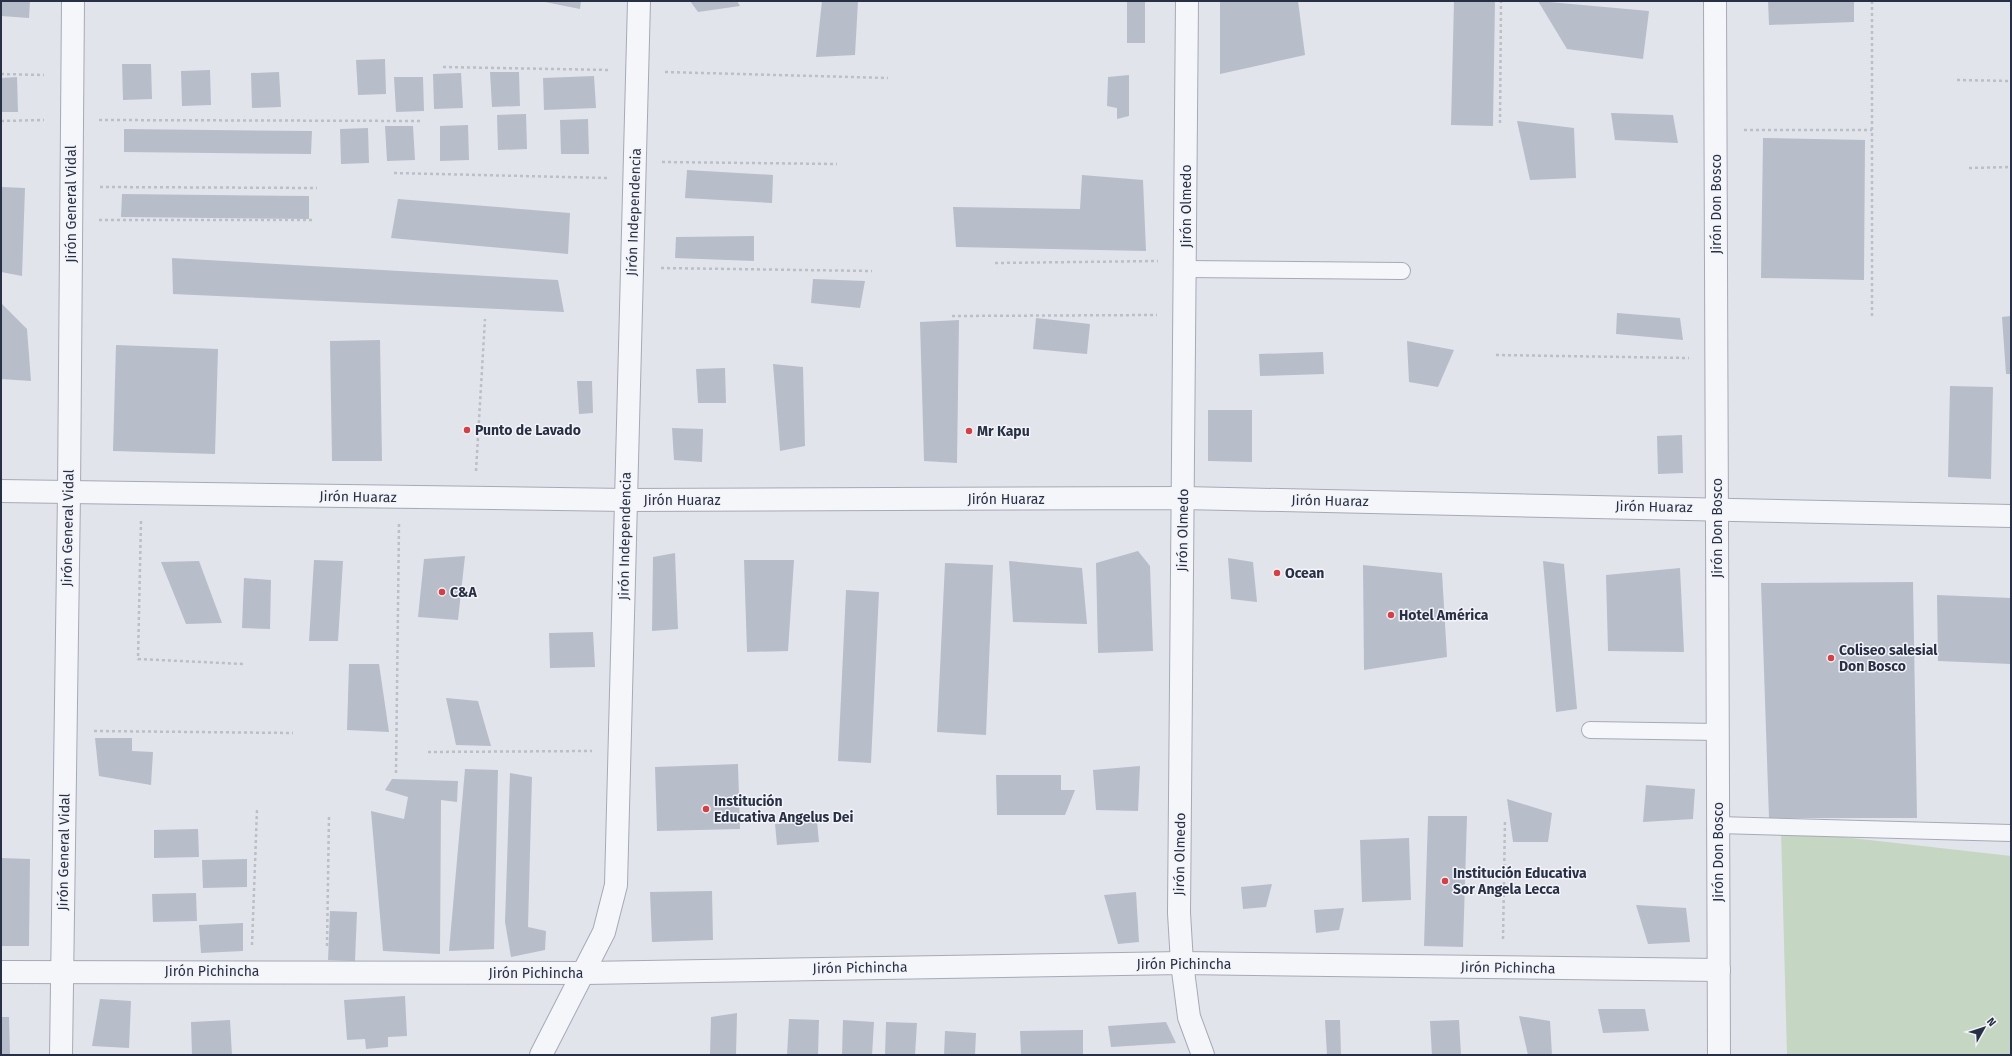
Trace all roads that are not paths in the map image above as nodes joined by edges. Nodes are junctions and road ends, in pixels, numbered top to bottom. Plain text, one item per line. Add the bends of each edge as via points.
1 (73, 1) edge
2 (639, 1) edge
3 (1187, 1) edge
4 (1714, 1) edge
5 (1185, 265) junction
6 (1402, 271) dead end
7 (1, 491) edge
8 (69, 493) junction
9 (1184, 498) junction
10 (626, 500) junction
11 (1717, 508) junction
12 (2011, 516) edge
13 (1590, 730) dead end
14 (1718, 732) junction
15 (1718, 825) junction
16 (2011, 833) edge
17 (1182, 963) junction
18 (1719, 970) junction
19 (63, 971) junction
20 (1, 972) edge
21 (585, 973) junction
22 (61, 1055) edge
23 (542, 1055) edge
24 (1203, 1055) edge
25 (1719, 1055) edge

1 - 8 street, Jirón General Vidal
2 - 10 street, Jirón Independencia
3 - 5 street, Jirón Olmedo
4 - 11 street, Jirón Don Bosco
5 - 6 lane
5 - 9 street, Jirón Olmedo
7 - 8 street, Jirón Huaraz
8 - 10 street, Jirón Huaraz
8 - 19 street, Jirón General Vidal
9 - 10 street, Jirón Huaraz
9 - 11 street, Jirón Huaraz
9 - 17 street, Jirón Olmedo via 1180,913
10 - 21 street, Jirón Independencia via 616,885 604,932
11 - 12 street, Jirón Huaraz
11 - 14 street, Jirón Don Bosco
13 - 14 lane
14 - 15 street, Jirón Don Bosco
15 - 16 lane
15 - 18 street, Jirón Don Bosco
17 - 18 street, Jirón Pichincha
17 - 21 street, Jirón Pichincha
17 - 24 street, Jirón Olmedo via 1188,1017
18 - 25 street, Jirón Don Bosco
19 - 20 street, Jirón Pichincha
19 - 21 street, Jirón Pichincha
19 - 22 street, Jirón General Vidal
21 - 23 street, Jirón Independencia

